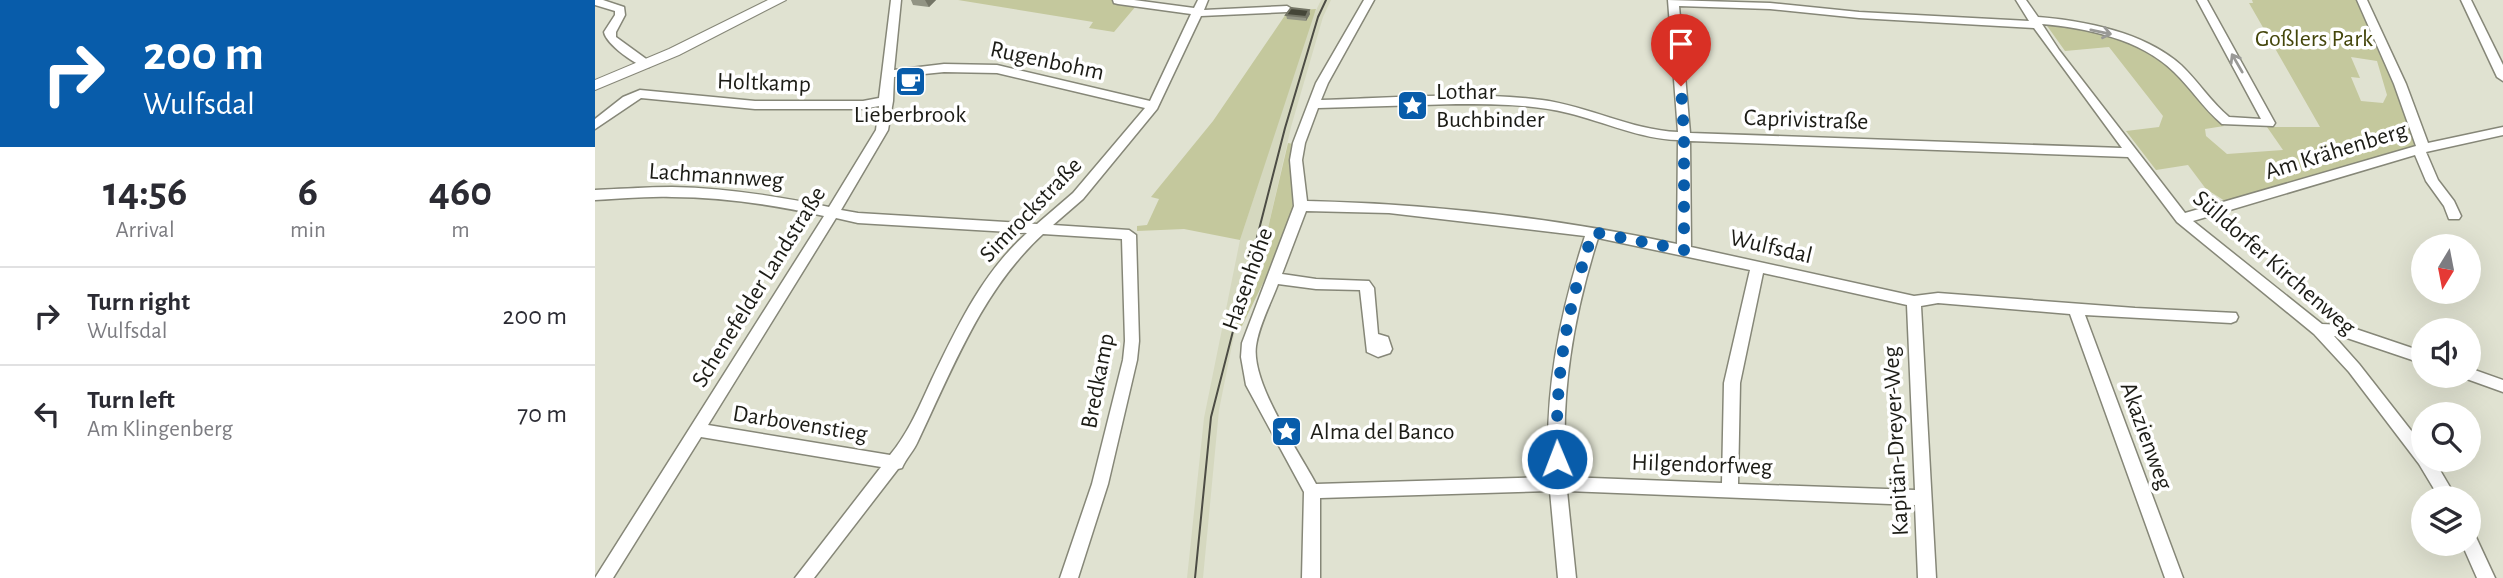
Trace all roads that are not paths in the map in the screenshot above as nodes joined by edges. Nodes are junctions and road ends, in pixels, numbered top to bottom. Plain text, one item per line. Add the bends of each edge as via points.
1 (779, 0) edge
2 (896, 0) edge
3 (1203, 0) edge
4 (1369, 0) edge
5 (1376, 0) edge
6 (2021, 0) edge
7 (2202, 0) edge
8 (2362, 0) edge
9 (2466, 0) edge
10 (595, 1) edge
11 (1118, 1) edge
12 (1673, 1) edge
13 (1287, 9) edge
14 (1198, 12) junction
15 (2035, 22) junction
16 (645, 64) junction
17 (889, 74) junction
18 (2503, 77) edge
19 (595, 83) edge
20 (887, 101) junction
21 (1315, 104) junction
22 (1153, 106) junction
23 (595, 125) edge
24 (2503, 131) edge
25 (1684, 136) junction
26 (2421, 149) junction
27 (2131, 153) junction
28 (595, 195) edge
29 (1301, 206) junction
30 (832, 215) junction
31 (2454, 216) dead end
32 (2182, 219) junction
33 (1038, 230) junction
34 (1593, 232) junction
35 (1684, 250) junction
36 (1757, 268) junction
37 (1273, 278) junction
38 (1914, 301) junction
39 (2076, 310) junction
40 (2231, 317) dead end
41 (2319, 330) junction
42 (1371, 337) dead end
43 (2411, 354) edge
44 (2481, 378) edge
45 (2503, 386) edge
46 (697, 430) junction
47 (2411, 443) edge
48 (896, 463) junction
49 (1557, 484) junction
50 (1730, 490) junction
51 (1312, 491) junction
52 (1923, 498) junction
53 (2476, 556) edge
54 (603, 578) edge
55 (804, 578) edge
56 (1069, 578) edge
57 (1311, 578) edge
58 (1567, 578) edge
59 (1927, 578) edge
60 (2174, 578) edge
61 (2486, 578) edge

1 - 16 main road
2 - 17 street, Schenefelder Landstraße
3 - 14 street, Simrockstraße
4 - 5 street
4 - 21 street, Hasenhöhe
6 - 15 street, Sülldorfer Kirchenweg
15 -> 7 street via 2105,33 2144,46 2177,68 2223,120 2269,123
8 - 26 street via 2389,56
9 - 18 street
10 - 16 street via 620,9 611,38
11 - 14 street
12 - 15 street
12 - 25 street
13 - 14 street
14 - 22 street, Simrockstraße
15 - 27 street, Sülldorfer Kirchenweg
16 - 19 main road
17 - 20 street, Schenefelder Landstraße
17 - 22 street, Rugenbohm via 997,69
20 - 23 street, Holtkamp via 755,105 641,94
20 - 30 street, Schenefelder Landstraße via 882,131
21 - 25 street, Caprivistraße via 1543,104 1639,131
21 - 29 street, Hasenhöhe via 1296,160
22 - 33 street, Simrockstraße via 1078,196
24 - 26 street, Am Krähenberg
25 - 27 street, Caprivistraße
25 - 35 street
26 - 31 street via 2431,178 2451,204
26 - 32 street, Am Krähenberg
27 - 32 street, Sülldorfer Kirchenweg
28 - 30 street, Lachmannweg via 672,192 734,196
29 - 34 street, Wulfsdal via 1389,208
29 - 37 street, Hasenhöhe
30 - 33 street, Lachmannweg
30 - 46 street, Schenefelder Landstraße
32 - 41 street, Sülldorfer Kirchenweg
33 - 48 street, Simrockstraße via 978,303
33 - 56 street, Bredkamp via 1122,233 1131,238 1130,360 1100,484
34 - 35 street, Wulfsdal
34 - 49 street via 1562,347 1556,410
35 - 36 street, Wulfsdal
36 - 38 street, Wulfsdal
36 - 50 street via 1732,383
37 - 42 street via 1364,285
37 - 51 street, Hasenhöhe via 1249,343 1250,370 1254,386
38 - 39 street, Wulfsdal via 1938,298
38 - 52 street, Kapitän-Dreyer-Weg
39 - 40 street, Wulfsdal
39 - 60 street, Akazienweg
41 - 43 street via 2344,331
41 - 47 street, Sülldorfer Kirchenweg
44 - 45 street
46 - 48 street, Darbovenstieg
46 - 54 street, Schenefelder Landstraße
48 - 55 street, Simrockstraße
49 - 50 street, Hilgendorfweg
49 - 51 street, Hilgendorfweg
49 - 58 street
50 - 52 street, Hilgendorfweg
51 - 57 street, Hasenhöhe
52 - 59 street, Kapitän-Dreyer-Weg
53 - 61 street

